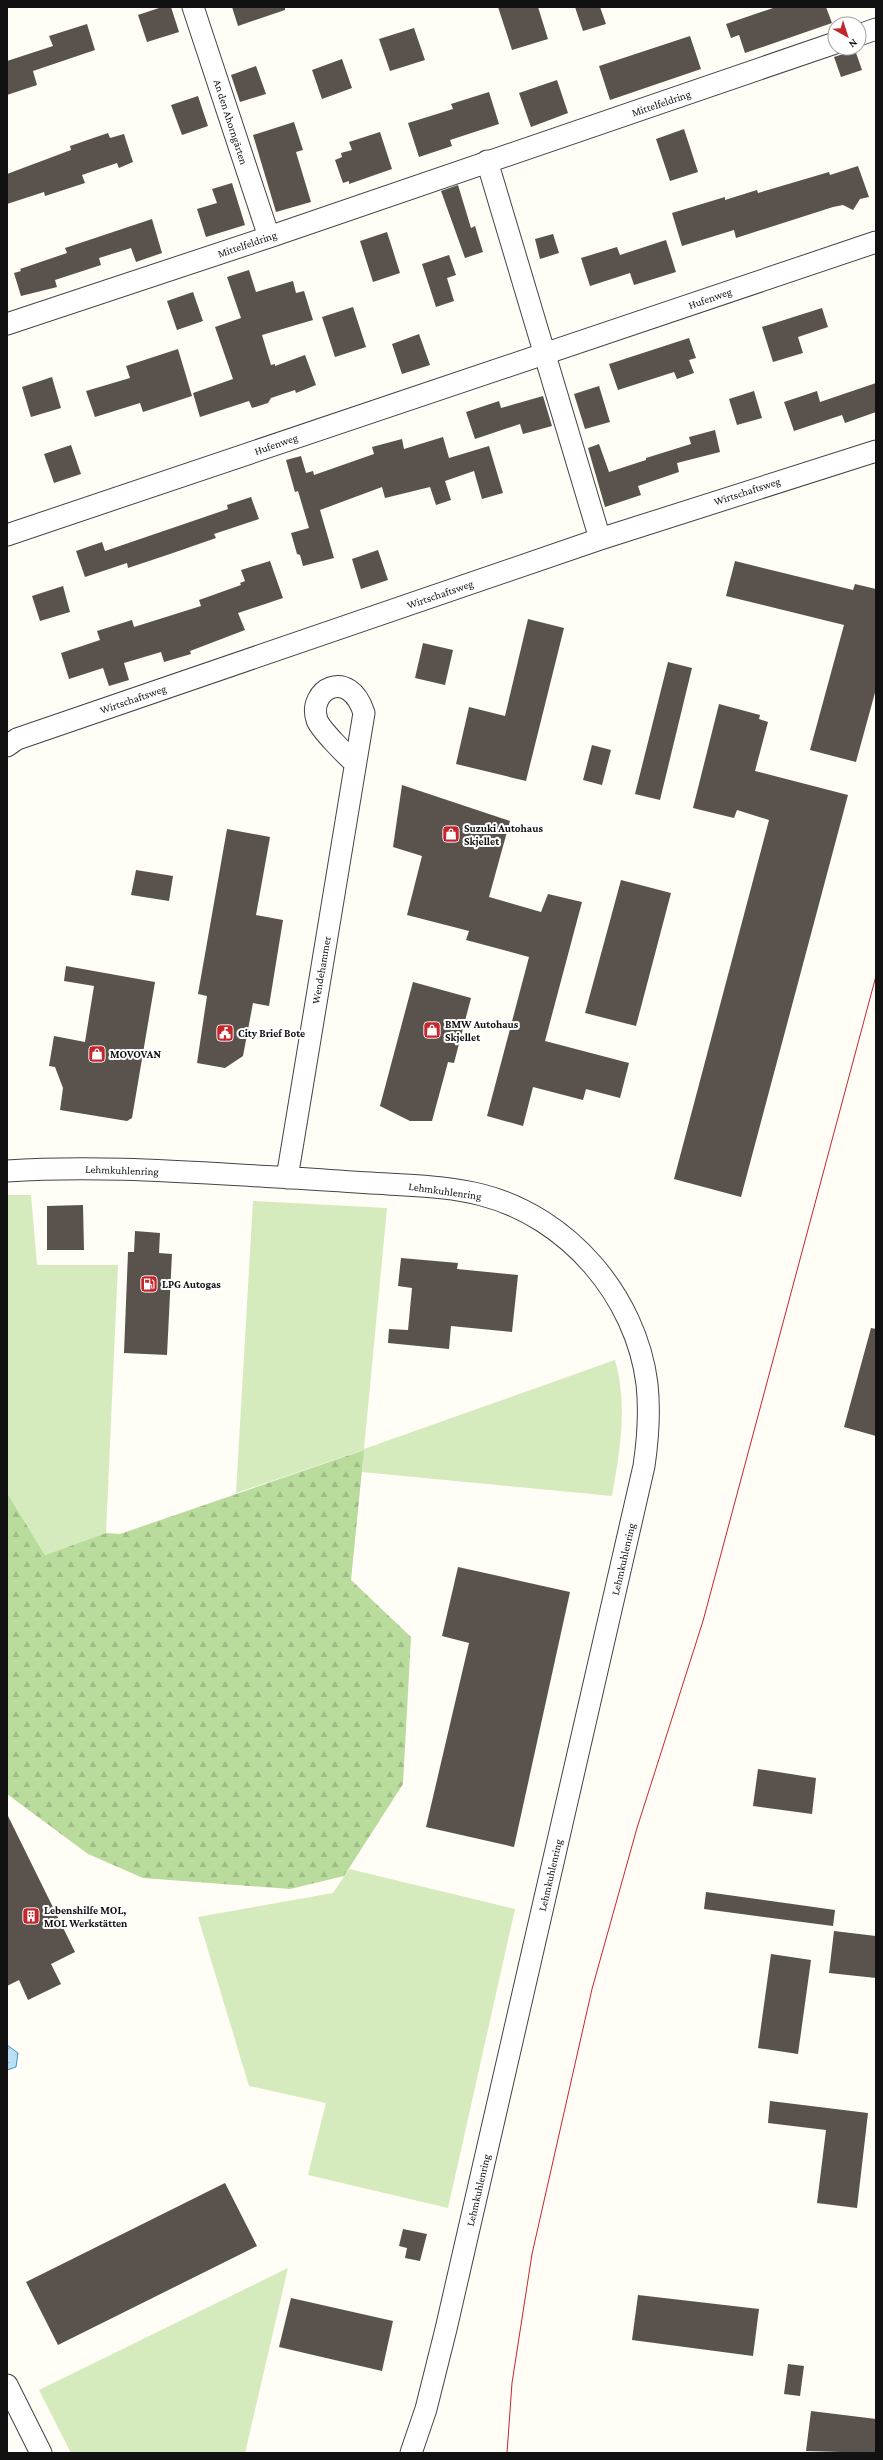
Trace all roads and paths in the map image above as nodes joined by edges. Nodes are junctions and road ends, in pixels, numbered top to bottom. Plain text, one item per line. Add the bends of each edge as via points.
1 (193, 7) edge
2 (827, 46) edge
3 (487, 161) junction
4 (269, 237) junction
5 (876, 242) edge
6 (7, 324) edge
7 (545, 355) junction
8 (876, 451) edge
9 (7, 535) edge
10 (600, 539) junction
11 (7, 746) edge
12 (356, 763) dead end
13 (7, 1171) edge
14 (287, 1178) junction
15 (7, 2385) edge
16 (41, 2453) edge
17 (411, 2453) edge

1 - 4 street, An den Ahorngärten
2 - 3 street, Mittelfeldring
3 - 4 street, Mittelfeldring
3 - 7 street
4 - 6 street, Mittelfeldring
5 - 7 street, Hufenweg
7 - 9 street, Hufenweg
7 - 10 street
8 - 10 street, Wirtschaftsweg
10 - 11 street, Wirtschaftsweg via 17,739
12 - 14 street, Wendehammer
13 - 14 street, Lehmkuhlenring via 96,1168
14 - 17 street, Lehmkuhlenring via 460,1191 483,1195 538,1219 579,1250 612,1290 634,1336 647,1383 649,1414 644,1466 446,2329 426,2409
15 - 16 street

